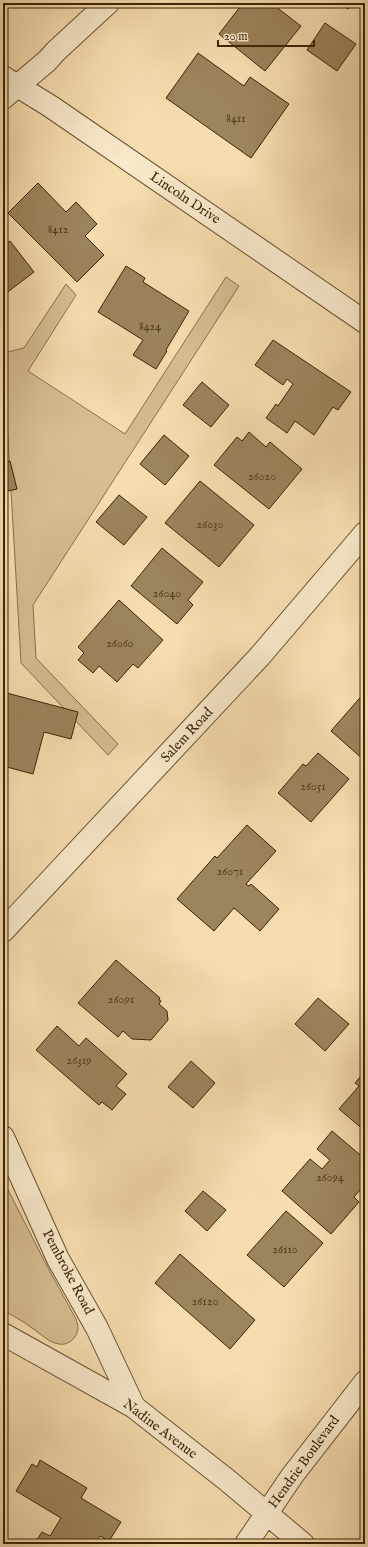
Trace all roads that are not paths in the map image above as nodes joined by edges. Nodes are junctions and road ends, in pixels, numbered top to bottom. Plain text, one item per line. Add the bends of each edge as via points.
1 (108, 3) edge
2 (8, 87) edge
3 (365, 322) edge
4 (365, 533) edge
5 (3, 931) edge
6 (3, 1138) edge
7 (3, 1334) edge
8 (365, 1382) edge
9 (134, 1407) junction
10 (266, 1514) junction
11 (246, 1544) edge
12 (303, 1544) edge

1 - 2 street
2 - 3 street, Lincoln Drive via 50,106
4 - 5 street, Salem Road via 260,656
6 - 9 street, Pembroke Road via 58,1259 98,1328
7 - 9 street, Nadine Avenue
8 - 10 street, Hendrie Boulevard
9 - 10 street, Nadine Avenue via 228,1480
10 - 11 street, Hendrie Boulevard
10 - 12 street, Nadine Avenue

